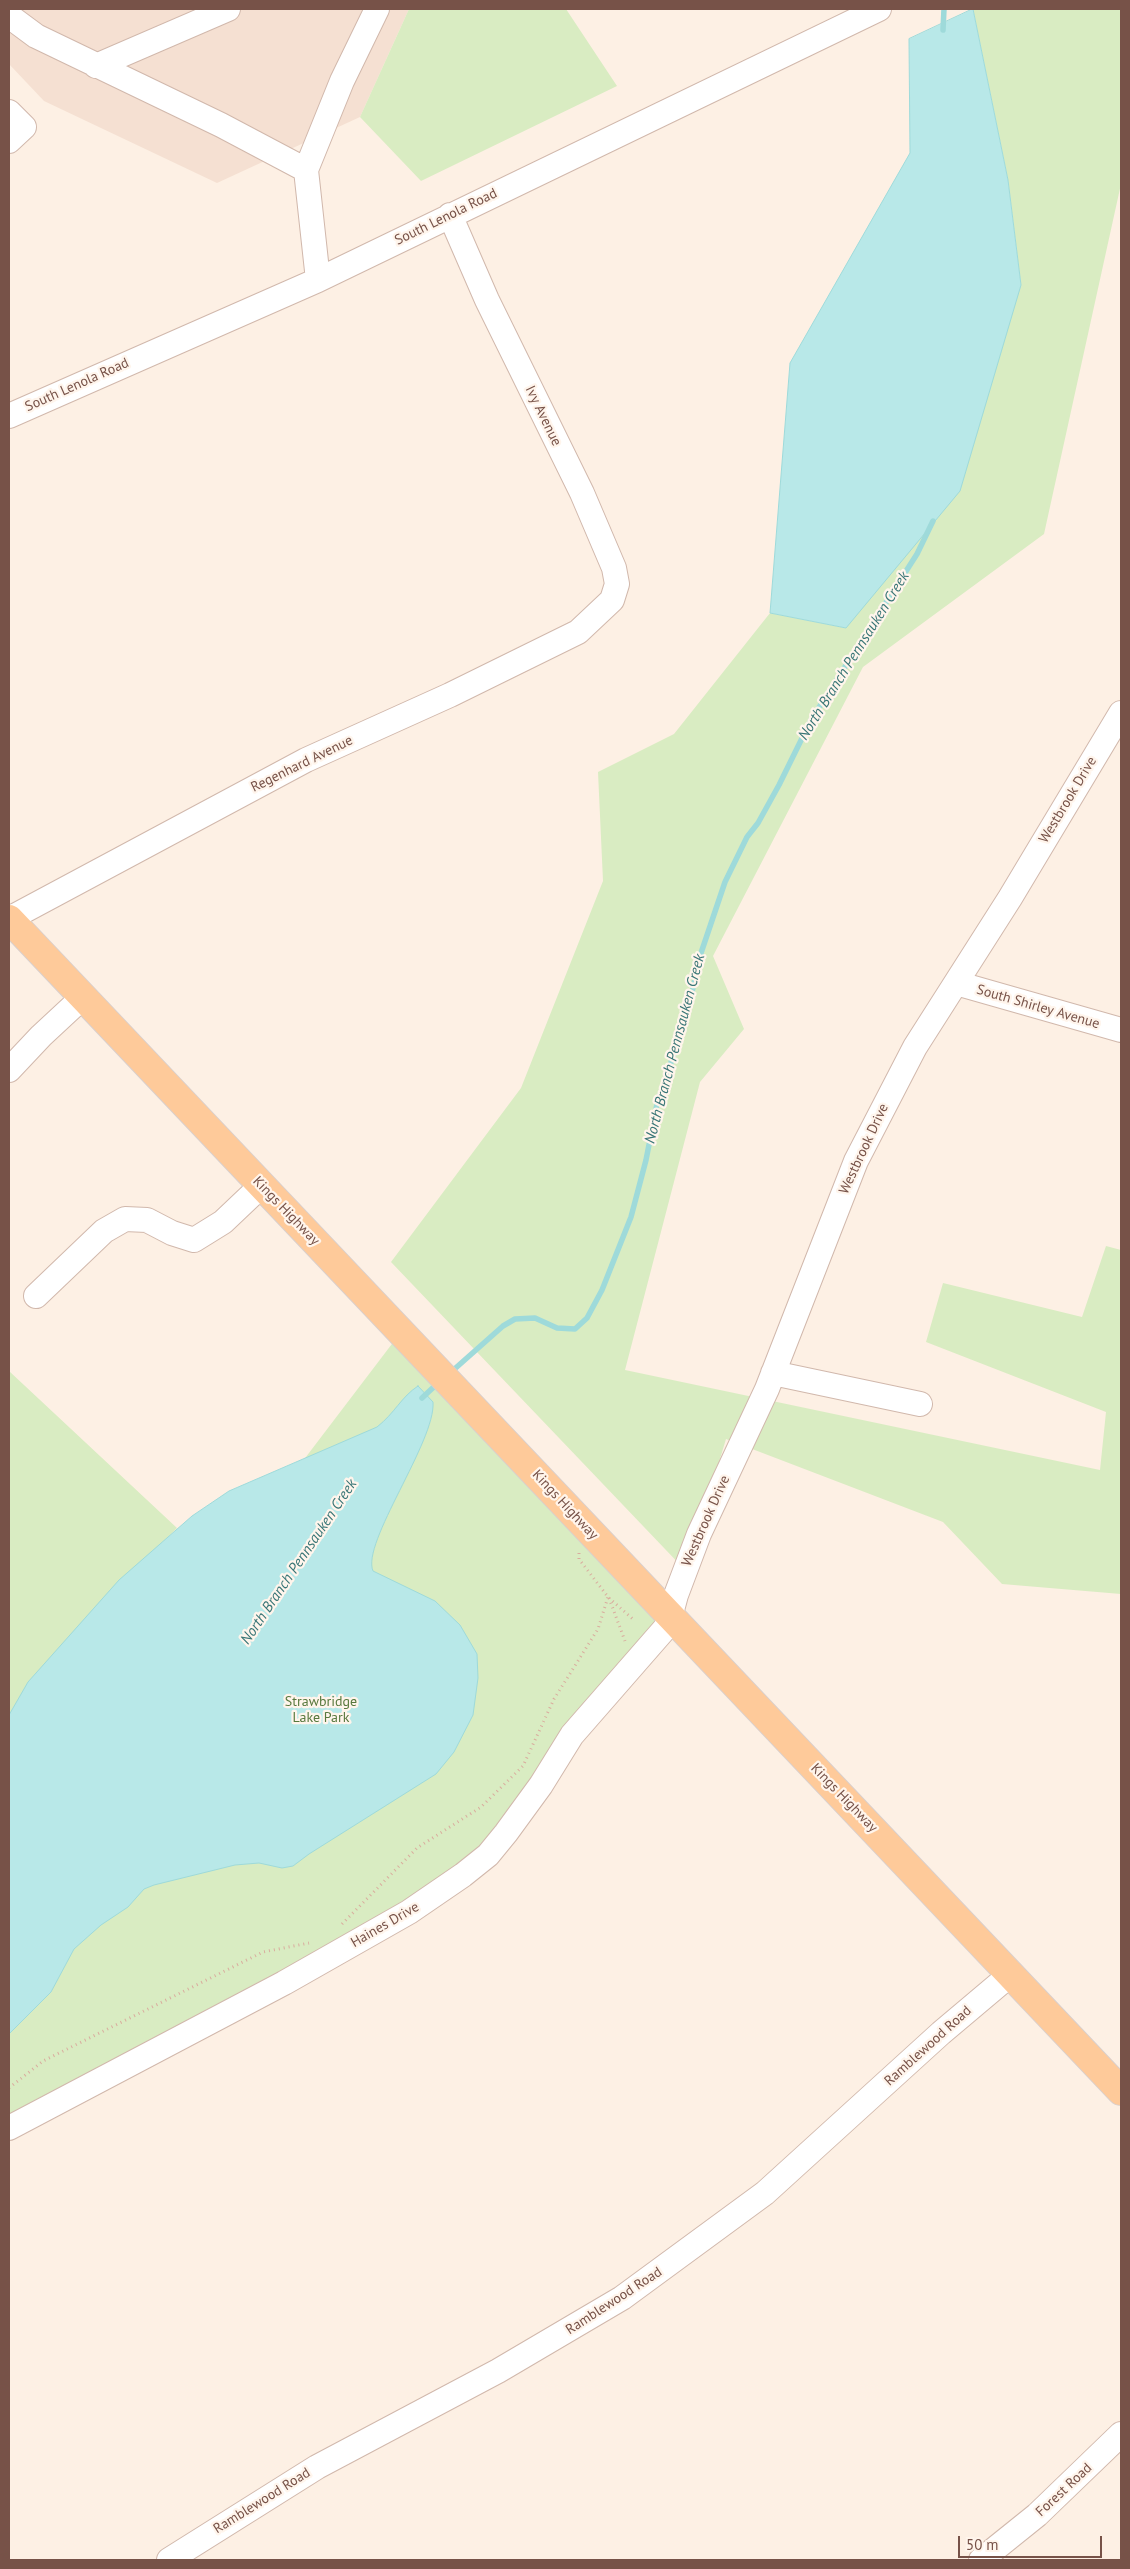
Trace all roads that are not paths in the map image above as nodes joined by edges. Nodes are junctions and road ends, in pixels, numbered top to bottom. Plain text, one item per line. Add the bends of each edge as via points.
1 (228, 9) edge
2 (377, 9) edge
3 (878, 9) edge
4 (14, 16) edge
5 (96, 66) junction
6 (9, 112) edge
7 (9, 141) edge
8 (306, 170) junction
9 (450, 215) junction
10 (318, 280) junction
11 (10, 412) edge
12 (597, 614) joint
13 (1121, 714) edge
14 (9, 918) edge
15 (956, 983) junction
16 (83, 998) junction
17 (1121, 1030) edge
18 (9, 1070) edge
19 (262, 1185) junction
20 (36, 1296) dead end
21 (773, 1373) junction
22 (920, 1404) dead end
23 (672, 1616) junction
24 (1011, 1974) junction
25 (1121, 2091) edge
26 (9, 2128) edge
27 (1121, 2434) edge
28 (169, 2560) edge
29 (981, 2560) edge

1 - 5 street
2 - 8 street via 342,81
3 - 9 street, South Lenola Road
4 - 5 street via 36,36
5 - 8 street
6 - 7 street via 24,127
8 - 10 street
9 - 10 street, South Lenola Road
9 - 12 street, Ivy Avenue via 487,300 582,493 614,568 617,584 612,600
10 - 11 street, South Lenola Road
12 - 14 street, Regenhard Avenue via 578,632 450,695 306,760
13 - 15 street, Westbrook Drive
14 - 16 main road, Kings Highway
15 - 17 street, South Shirley Avenue
15 - 21 street, Westbrook Drive via 906,1063 856,1161
16 - 18 street
16 - 19 main road, Kings Highway
19 - 20 street via 223,1222 194,1240 147,1220 125,1219 104,1232
19 - 23 main road, Kings Highway
21 - 22 street
21 - 23 street, Westbrook Drive via 699,1534 676,1595
23 - 24 main road, Kings Highway
23 - 26 street, Haines Drive via 668,1625 572,1736 506,1833 488,1855 464,1875 409,1912 317,1965
24 - 25 main road, Kings Highway
24 - 28 street, Ramblewood Road via 765,2193 622,2298 498,2371 317,2467
27 - 29 street, Forest Road via 1037,2515

